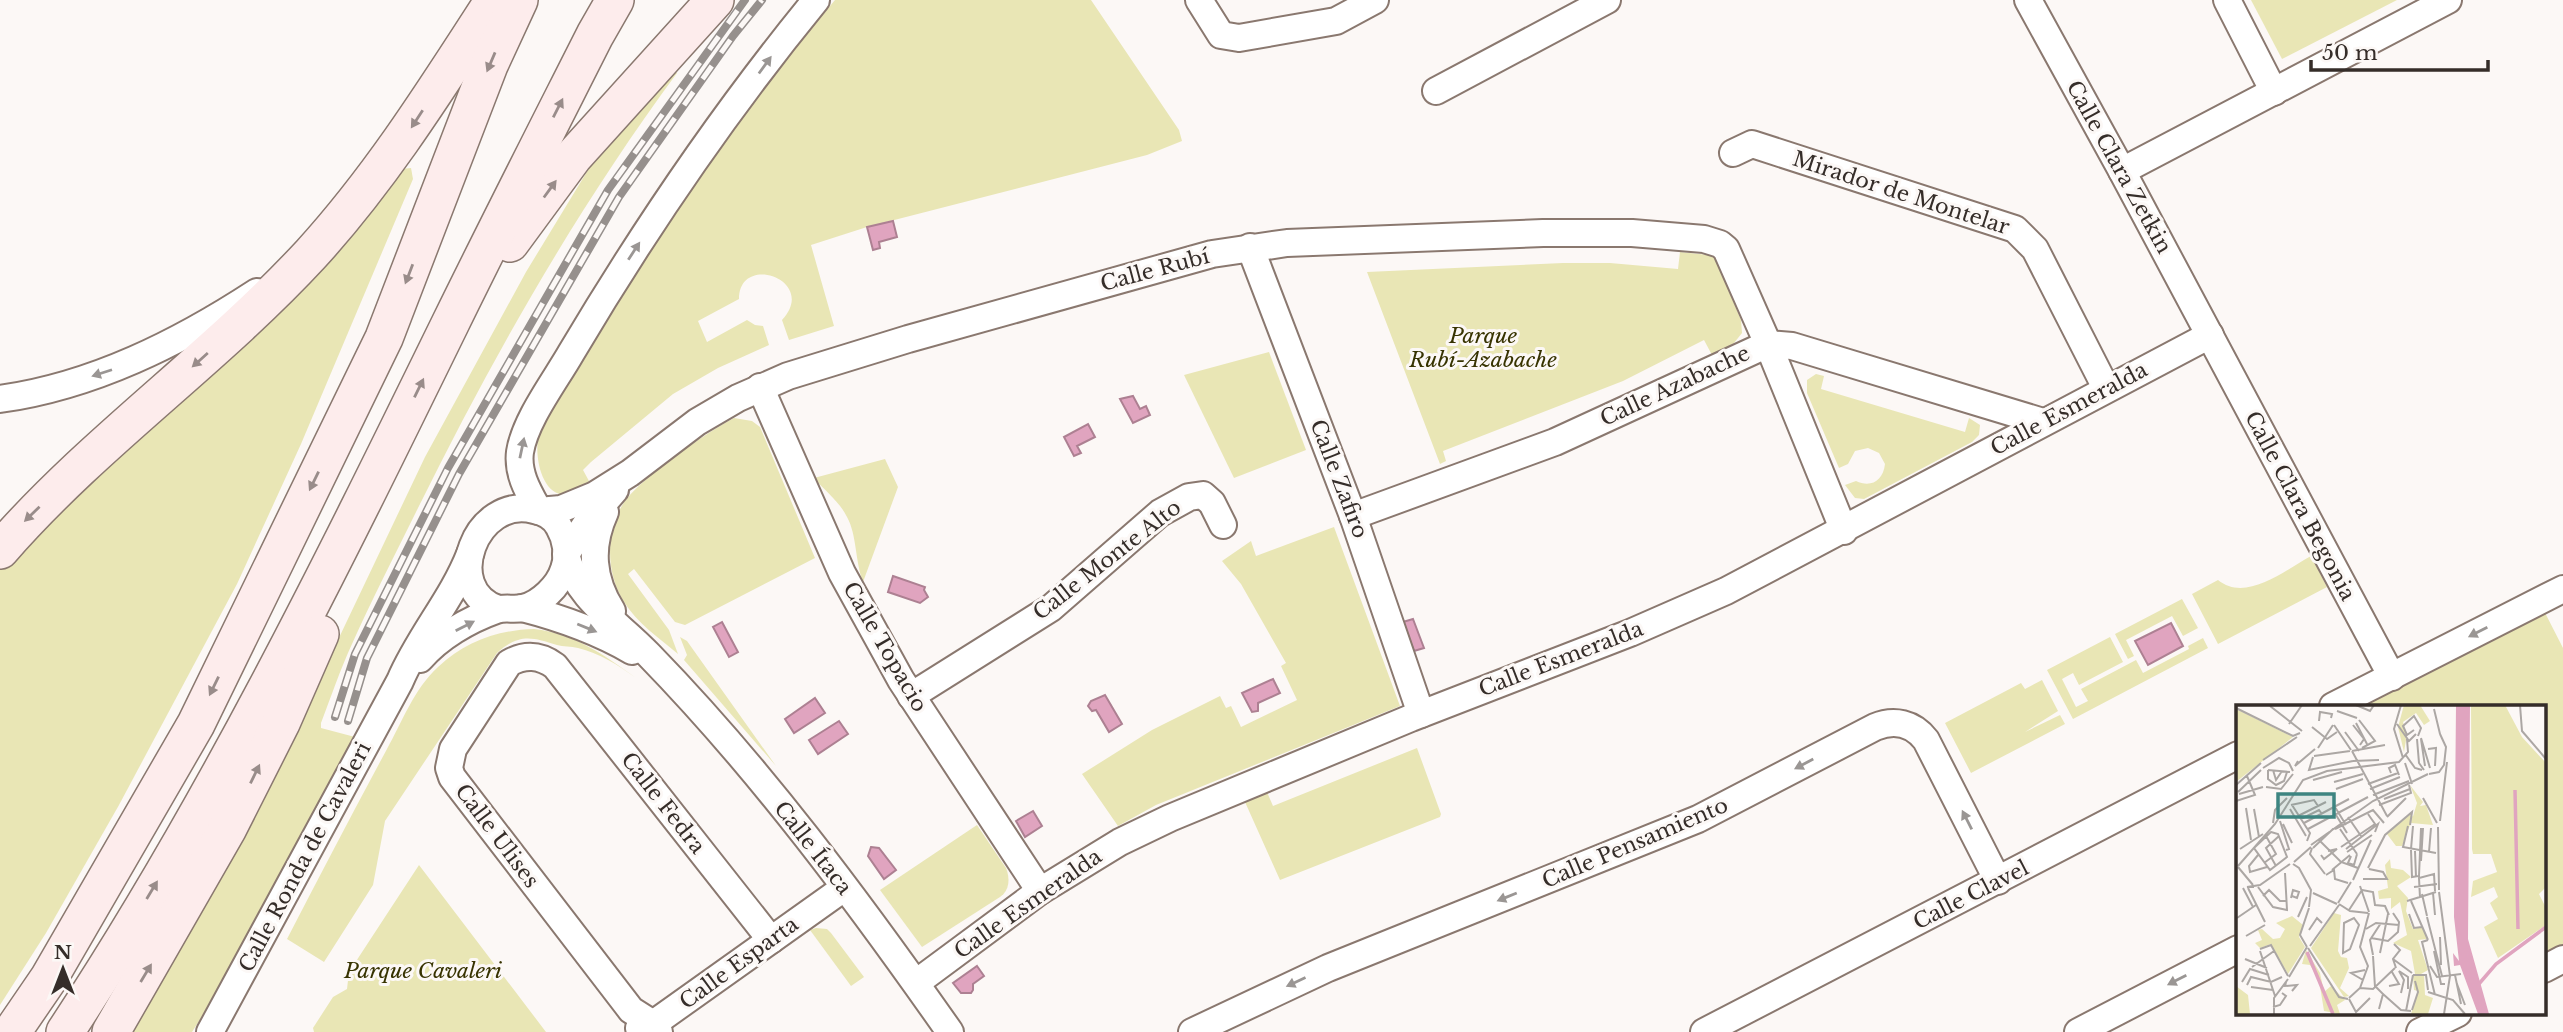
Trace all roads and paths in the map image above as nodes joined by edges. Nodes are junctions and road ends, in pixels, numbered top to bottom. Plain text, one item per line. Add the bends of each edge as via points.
1 (494, 0) edge
2 (519, 0) edge
3 (615, 0) edge
4 (715, 0) edge
5 (816, 0) edge
6 (1199, 0) edge
7 (1376, 0) edge
8 (1607, 0) edge
9 (2028, 0) edge
10 (2227, 0) edge
11 (2448, 0) edge
12 (1436, 91) dead end
13 (2274, 92) junction
14 (1733, 153) dead end
15 (2122, 171) junction
16 (1250, 247) junction
17 (310, 255) junction
18 (451, 323) junction
19 (2210, 335) junction
20 (1768, 344) junction
21 (760, 387) junction
22 (2106, 388) junction
23 (0, 399) edge
24 (2043, 422) junction
25 (389, 450) junction
26 (622, 482) junction
27 (539, 511) junction
28 (1353, 516) junction
29 (1223, 525) dead end
30 (1844, 531) junction
31 (0, 550) edge
32 (470, 554) junction
33 (566, 554) junction
34 (2563, 589) edge
35 (510, 608) junction
36 (625, 630) junction
37 (555, 666) joint
38 (666, 672) junction
39 (2392, 677) junction
40 (400, 681) junction
41 (911, 696) junction
42 (2335, 705) edge
43 (1421, 714) junction
44 (2236, 756) edge
45 (1998, 881) junction
46 (844, 888) junction
47 (1040, 891) junction
48 (771, 940) junction
49 (2236, 950) edge
50 (2563, 959) edge
51 (2546, 968) edge
52 (916, 984) junction
53 (2455, 1014) edge
54 (1744, 1023) edge
55 (2423, 1026) edge
56 (648, 1029) edge
57 (12, 1032) edge
58 (65, 1032) edge
59 (111, 1032) edge
60 (210, 1032) edge
61 (950, 1032) edge
62 (1192, 1032) edge
63 (1704, 1032) edge
64 (2078, 1032) edge

1 -> 17 main road via 396,149
2 -> 57 main road via 489,65 384,338 202,712 49,978
18 -> 3 main road
18 -> 4 main road via 574,156
27 -> 5 street via 520,467 525,434 537,411 671,193
6 - 7 street via 1221,35 1239,38 1336,21
8 - 12 street
9 - 15 street, Calle Clara Zetkin
10 - 13 street
11 - 13 street
13 - 15 street
14 - 22 street, Mirador de Montelar via 1752,144 2015,229 2035,249
15 - 19 street, Calle Clara Zetkin
16 - 20 street, Calle Rubí via 1587,232 1696,238 1720,244 1731,256
16 - 21 street, Calle Rubí via 908,339
16 - 28 street, Calle Zafiro
17 -> 23 street via 235,306 156,350 71,383
17 -> 31 main road via 89,460
25 -> 18 main road
19 - 22 street, Calle Esmeralda
19 - 39 street, Calle Clara Begonia
20 - 24 street, Calle Azabache via 1792,346
20 - 28 street, Calle Azabache via 1555,442
20 - 30 street
21 - 26 street, Calle Rubí via 697,422
21 - 41 street, Calle Topacio via 842,573
22 - 24 street, Calle Esmeralda
24 - 30 street, Calle Esmeralda
58 -> 25 main road via 233,749
59 -> 25 main road via 228,828 281,723 326,620
26 - 27 street, Calle Rubí via 579,503
26 - 33 street, Calle Rubí
26 - 36 street via 595,539 595,572 607,603
27 - 32 street via 519,508 494,517 480,531
27 - 33 street via 556,522
28 - 43 street, Calle Zafiro
29 - 41 street, Calle Monte Alto via 1203,495 1174,504 1051,608
30 - 43 street, Calle Esmeralda via 1684,610
32 - 35 street via 470,577 478,598 487,605
32 - 40 street, Calle Ronda de Cavaleri
33 - 35 street via 565,568 550,592 531,605
33 - 36 street, Calle Ítaca via 585,594
34 -> 39 street
35 -> 38 street, Calle Ítaca via 560,617
40 -> 35 street, Calle Ronda de Cavaleri via 437,642
36 - 38 street, Calle Ítaca
37 - 48 street, Calle Fedra
37 - 56 street, Calle Ulises via 535,656 509,663 453,749 449,768 457,785
38 - 46 street, Calle Ítaca via 768,790
39 - 42 street
40 - 60 street, Calle Ronda de Cavaleri
41 - 47 street, Calle Topacio
43 - 47 street, Calle Esmeralda via 1158,824
44 - 45 street, Calle Clavel
45 - 54 street, Calle Clavel
45 -> 62 street, Calle Pensamiento via 1926,740 1913,728 1888,723 1698,819 1328,968
46 - 48 street, Calle Esparta
46 - 52 street, Calle Ítaca
47 - 52 street, Calle Esmeralda
48 - 56 street, Calle Esparta
49 -> 64 street
50 - 51 street
52 - 61 street, Calle Ítaca
53 - 55 street
54 - 63 street, Calle Clavel

